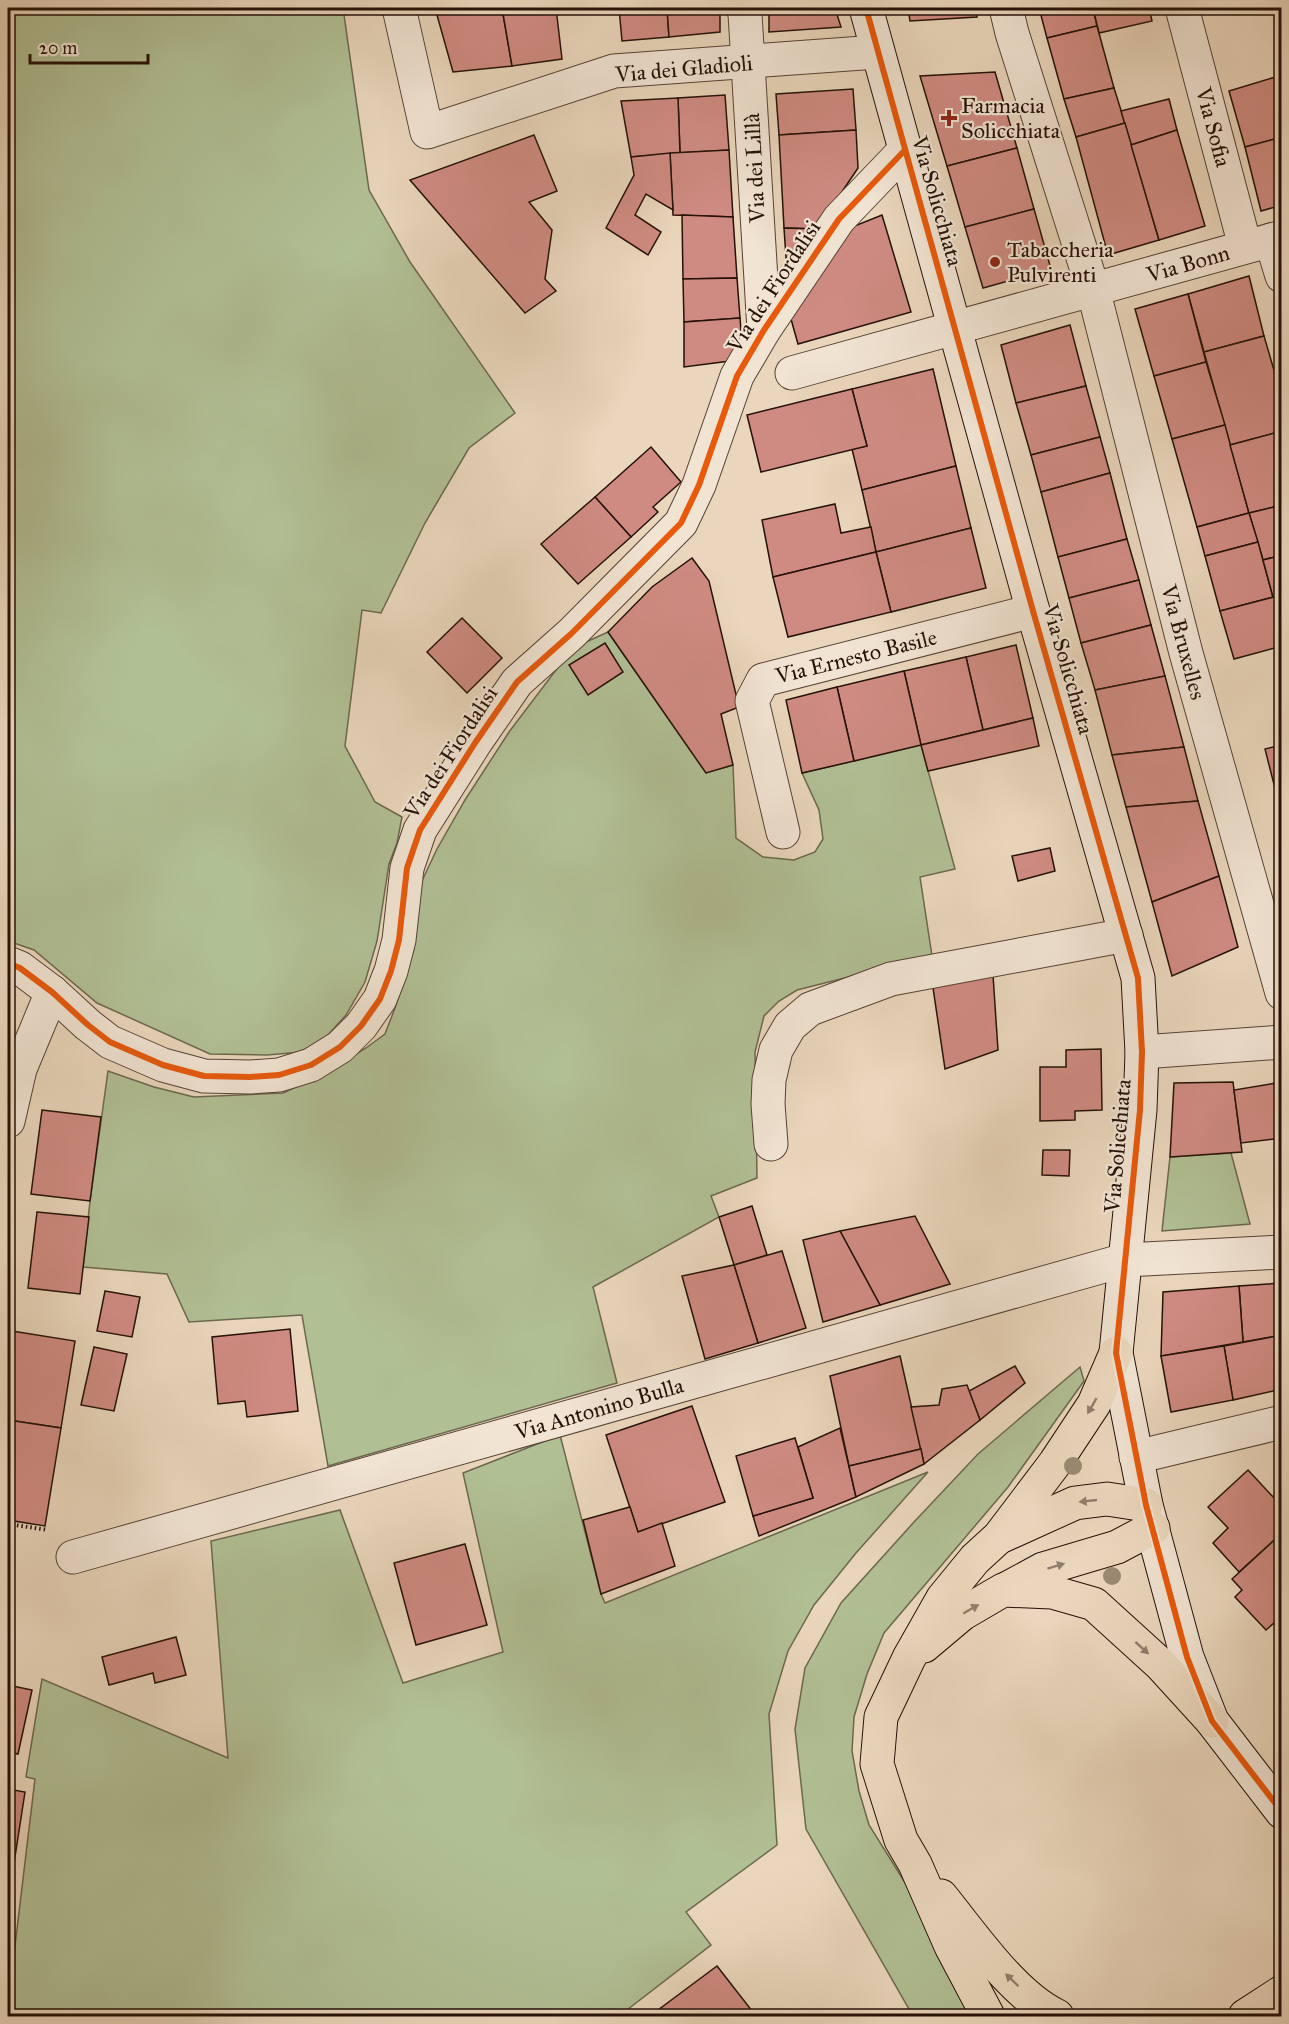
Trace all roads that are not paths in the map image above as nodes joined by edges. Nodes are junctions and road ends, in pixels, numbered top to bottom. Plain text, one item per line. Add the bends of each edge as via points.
1 (399, 8) edge
2 (743, 8) edge
3 (866, 8) edge
4 (1006, 8) edge
5 (1182, 8) edge
6 (877, 52) junction
7 (748, 62) junction
8 (905, 150) junction
9 (1266, 241) edge
10 (1281, 276) edge
11 (1093, 289) junction
12 (956, 328) junction
13 (764, 330) junction
14 (792, 373) dead end
15 (1033, 611) junction
16 (783, 832) dead end
17 (1126, 935) junction
18 (8, 963) edge
19 (52, 992) junction
20 (1281, 993) edge
21 (1281, 1042) edge
22 (1142, 1052) junction
23 (8, 1121) edge
24 (771, 1144) dead end
25 (1281, 1252) edge
26 (1125, 1260) junction
27 (1116, 1353) junction
28 (1281, 1422) edge
29 (1136, 1457) junction
30 (1149, 1516) junction
31 (999, 1537) junction
32 (73, 1557) dead end
33 (1003, 1590) junction
34 (909, 1658) junction
35 (1212, 1721) junction
36 (1281, 1812) edge
37 (915, 1864) junction
38 (1281, 1992) edge
39 (988, 2016) edge
40 (1058, 2016) edge
41 (1245, 2016) edge

1 - 7 street, Via dei Gladioli via 427,132 614,71
2 - 7 street, Via dei Lillà
3 - 6 street, Via Solicchiata
4 - 11 street, Via Bruxelles
5 - 9 street, Via Sofia
6 - 7 street, Via dei Gladioli
6 - 8 street, Via Solicchiata
7 - 13 street, Via dei Lillà
8 - 12 street, Via Solicchiata
8 - 13 street, Via dei Fiordalisi via 839,219
9 - 10 street, Via Sofia
9 - 11 street, Via Bonn
11 - 12 street, Via Bonn
11 - 20 street, Via Bruxelles via 1186,653
12 - 14 street, Via Bonn
12 - 15 street, Via Solicchiata
13 - 19 street, Via dei Fiordalisi via 737,376 699,485 681,523 572,633 517,682 420,830 407,868 392,971 380,999 340,1047 311,1065 279,1075 204,1076 163,1065 110,1042
15 - 16 street, Via Ernesto Basile via 763,680 752,701
15 - 17 street, Via Solicchiata
17 - 22 street, Via Solicchiata via 1138,978
17 - 24 street via 891,979 810,1009 790,1026 776,1050 769,1080
18 - 19 street, Via dei Fiordalisi
19 - 23 street via 20,1069
21 - 22 street
22 - 26 street, Via Solicchiata
25 - 26 street, Via Antonino Bulla
26 - 27 street, Via Solicchiata
26 - 32 street, Via Antonino Bulla
27 - 29 street, Via Solicchiata
27 -> 31 main road via 1095,1404
28 - 29 street
29 - 30 street, Via Solicchiata
30 -> 31 main road via 1107,1499 1075,1503
33 -> 30 main road via 1043,1569 1117,1547
30 - 35 street, Via Solicchiata via 1187,1657
31 - 34 main road via 943,1598
34 -> 33 main road via 962,1614
33 -> 35 main road via 1052,1592 1094,1604 1160,1664
34 - 37 main road via 881,1717 877,1764 901,1840
35 - 36 street
37 - 39 main road via 951,1946
40 -> 37 main road via 1046,2011 1008,1977
38 - 41 main road

